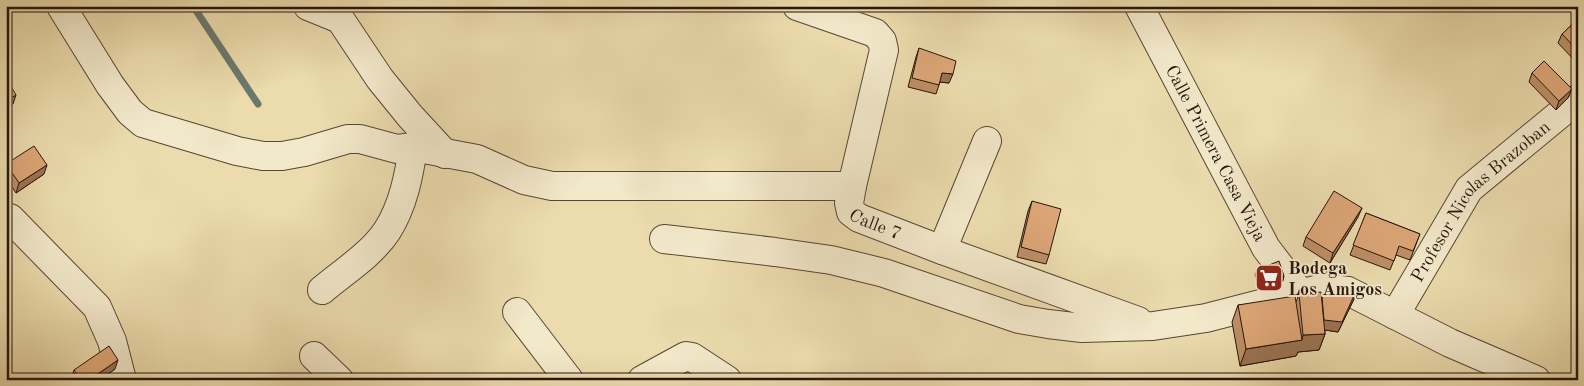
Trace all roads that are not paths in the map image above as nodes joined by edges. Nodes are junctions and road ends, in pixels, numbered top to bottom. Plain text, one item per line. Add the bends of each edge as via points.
1 (61, 6) edge
2 (308, 6) edge
3 (797, 6) edge
4 (1139, 6) edge
5 (337, 12) edge
6 (1578, 99) edge
7 (987, 141) dead end
8 (413, 148) junction
9 (445, 154) junction
10 (852, 186) junction
11 (6, 217) edge
12 (664, 239) dead end
13 (942, 250) junction
14 (322, 290) dead end
15 (1301, 294) junction
16 (518, 312) dead end
17 (1395, 315) junction
18 (1153, 326) junction
19 (314, 356) dead end
20 (122, 380) edge
21 (339, 380) edge
22 (569, 380) edge
23 (642, 380) edge
24 (727, 380) edge
25 (1536, 380) edge

1 - 8 street via 110,86 143,123 263,156 304,152 348,139 397,149
2 - 5 street
3 - 10 street, Calle 7 via 875,33 882,41 884,50
4 - 15 street, Calle Primera Casa Vieja via 1266,248
5 - 9 street via 380,79
6 - 17 street, Profesor Nicolas Brazoban via 1470,189
7 - 13 street
8 - 9 street
8 - 14 street via 402,201 386,231 367,253
9 - 10 street via 477,159 524,180 552,186
10 - 13 street, Calle 7 via 849,203 851,212 859,218
11 - 20 street via 97,307 112,341
12 - 18 street via 831,260 884,273 1019,318 1048,324 1082,328
13 - 18 street, Calle 7
15 - 17 street via 1324,288 1348,291
15 - 18 street via 1206,318
16 - 22 street
17 - 25 street
19 - 21 street
23 - 24 street via 686,356

